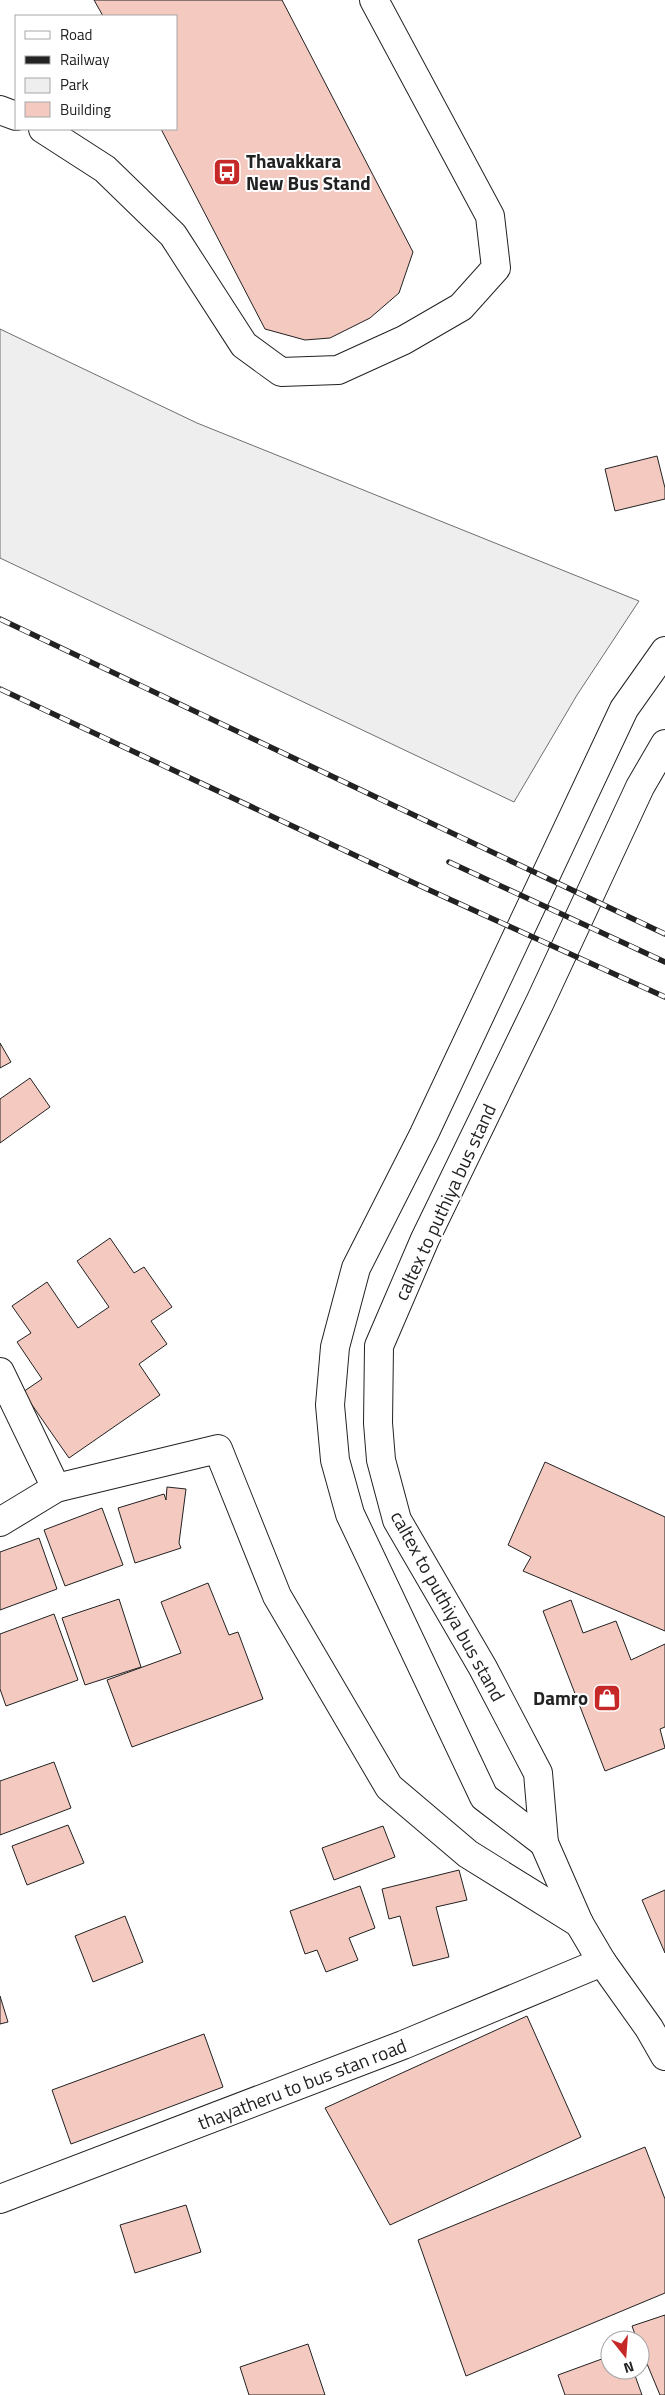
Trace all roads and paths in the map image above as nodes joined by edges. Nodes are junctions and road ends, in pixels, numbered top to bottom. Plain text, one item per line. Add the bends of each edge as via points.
1 (374, 0) edge
2 (0, 110) edge
3 (15, 116) edge
4 (45, 130) edge
5 (665, 651) edge
6 (665, 744) edge
7 (0, 1372) edge
8 (56, 1488) junction
9 (0, 1522) edge
10 (544, 1843) junction
11 (579, 1923) junction
12 (602, 1962) junction
13 (665, 2056) edge
14 (0, 2199) edge

1 - 4 main road via 490,216 496,268 461,307 404,340 338,370 281,372 244,345 173,235 105,169
2 - 3 main road
5 - 10 main road via 624,709 433,1116 356,1268 335,1347 330,1405 334,1460 350,1514 484,1797
6 - 10 main road, caltex to puthiya bus stand via 640,787 425,1239 380,1346 378,1423 381,1460 397,1520 483,1668 538,1773
7 - 8 main road
8 - 9 main road
8 - 11 main road via 218,1448 277,1596 389,1786 468,1854
10 - 11 main road, caltex to puthiya bus stand
11 - 12 main road, caltex to puthiya bus stand
12 - 13 main road, caltex to puthiya bus stand
12 - 14 main road, thayatheru to bus stan road via 403,2045

